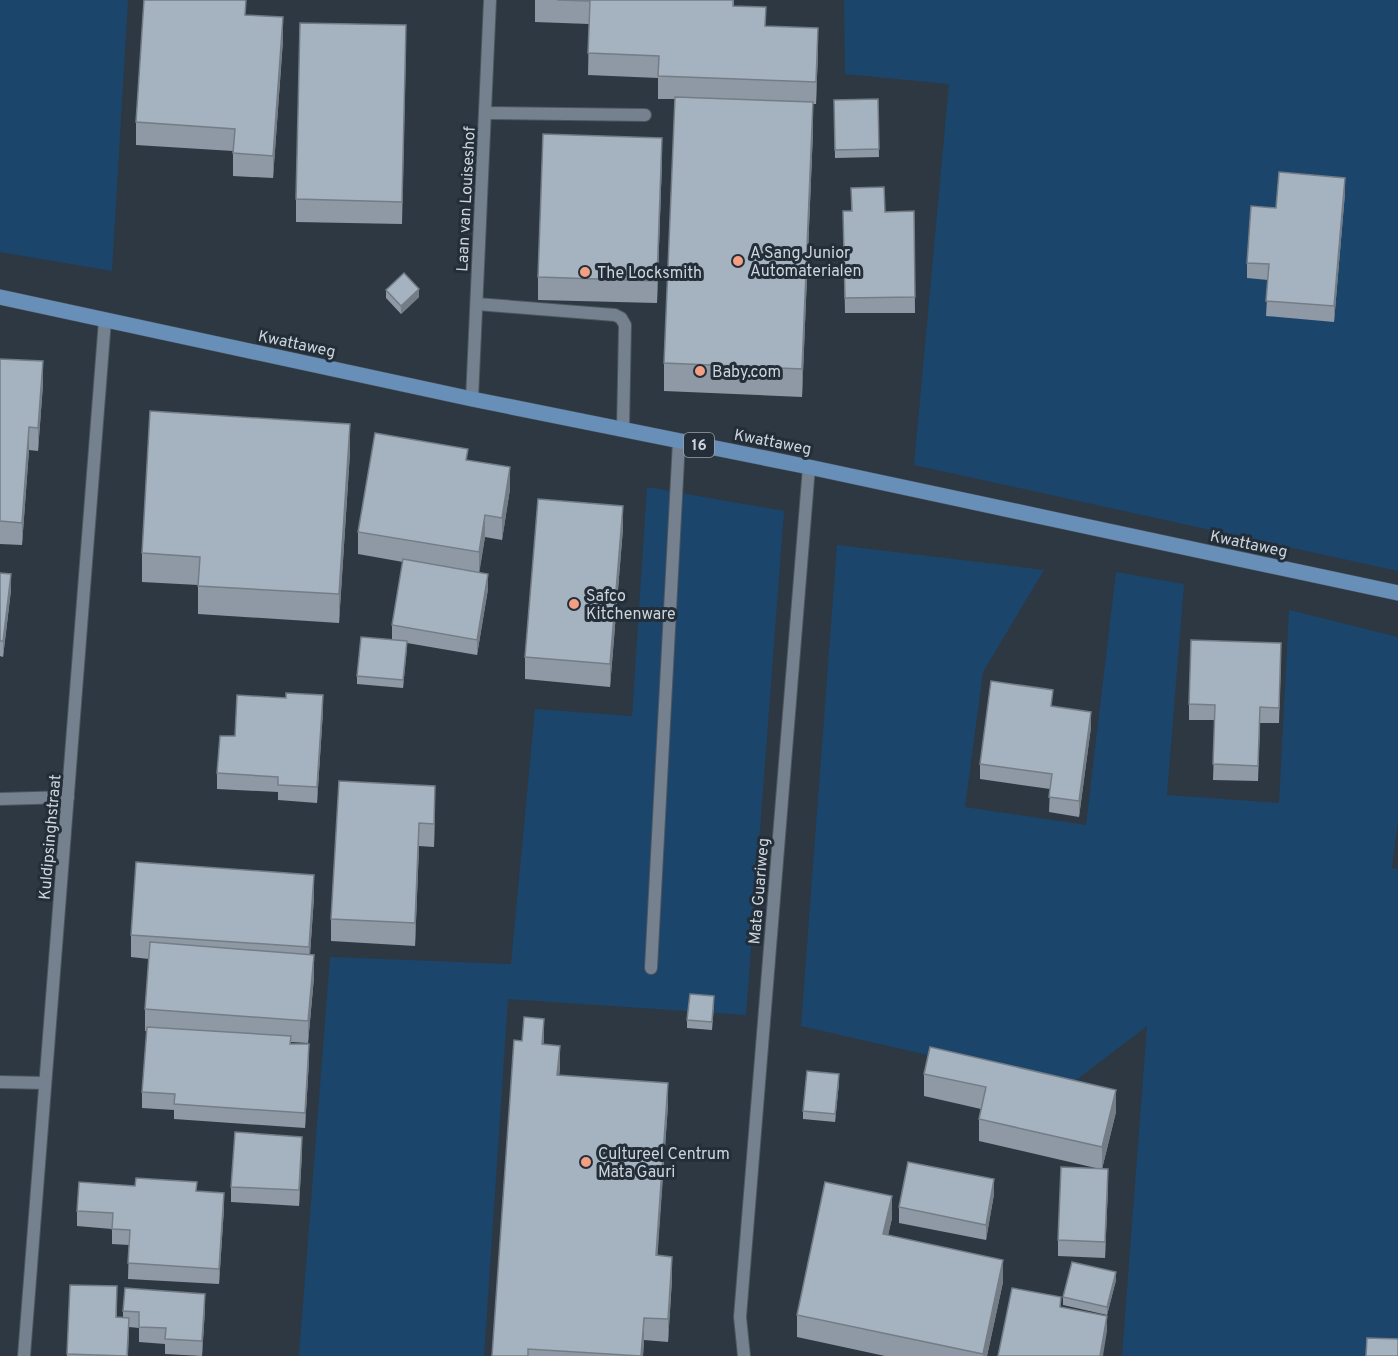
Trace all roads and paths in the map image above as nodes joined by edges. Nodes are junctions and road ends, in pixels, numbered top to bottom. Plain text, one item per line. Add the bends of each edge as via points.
1 (490, 0) edge
2 (485, 113) junction
3 (645, 115) dead end
4 (0, 297) edge
5 (477, 304) junction
6 (105, 320) junction
7 (472, 399) junction
8 (623, 429) junction
9 (679, 441) junction
10 (808, 467) junction
11 (1398, 593) edge
12 (68, 797) junction
13 (0, 799) edge
14 (651, 968) dead end
15 (0, 1082) edge
16 (45, 1083) junction
17 (24, 1356) edge
18 (744, 1356) edge

1 - 2 street, Laan van Louiseshof
2 - 3 street
2 - 5 street, Laan van Louiseshof
4 - 6 main road, Kwattaweg / 16
5 - 7 street, Laan van Louiseshof
5 - 8 street via 621,318 625,325
6 - 7 main road, Kwattaweg / 16
6 - 12 street, Kuldipsinghstraat
7 - 8 main road, Kwattaweg / 16
8 - 9 main road, Kwattaweg / 16
9 - 10 main road, Kwattaweg / 16
9 - 14 street
10 - 11 main road, Kwattaweg / 16
10 - 18 street, Mata Guariweg via 740,1317
12 - 13 street
12 - 16 street, Kuldipsinghstraat
15 - 16 street
16 - 17 street, Kuldipsinghstraat

